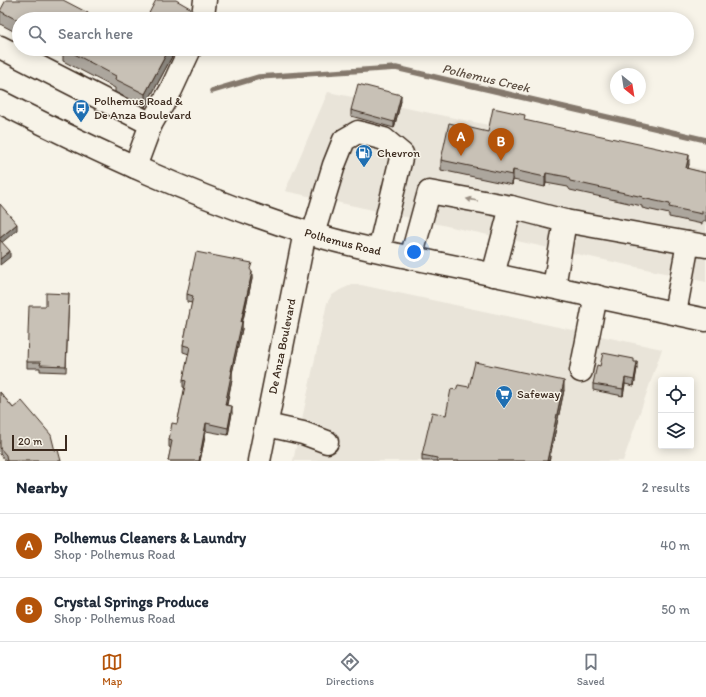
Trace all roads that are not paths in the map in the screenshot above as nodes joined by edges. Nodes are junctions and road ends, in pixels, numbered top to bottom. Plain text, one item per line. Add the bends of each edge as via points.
1 (205, 0) edge
2 (204, 12) edge
3 (0, 46) edge
4 (12, 52) edge
5 (19, 56) edge
6 (187, 56) edge
7 (0, 102) edge
8 (151, 124) junction
9 (135, 167) junction
10 (511, 207) junction
11 (565, 221) junction
12 (309, 233) junction
13 (697, 245) edge
14 (379, 250) junction
15 (411, 258) junction
16 (493, 275) junction
17 (554, 288) junction
18 (596, 296) junction
19 (675, 313) junction
20 (706, 320) edge
21 (580, 371) dead end
22 (267, 425) junction
23 (327, 442) dead end
24 (259, 461) edge

1 - 2 main road
3 - 4 main road
5 - 8 main road
6 - 8 main road
7 - 9 main road, Polhemus Road
8 - 9 main road
9 - 12 main road, Polhemus Road via 214,200
10 - 11 main road
10 -> 15 main road via 429,192
10 - 16 main road
11 - 13 main road
11 - 17 main road
12 - 14 main road, Polhemus Road
12 - 14 main road, De Anza Boulevard via 344,140 358,132 384,139 402,154
12 - 22 main road, De Anza Boulevard
13 - 19 main road
14 - 15 main road, Polhemus Road
15 - 16 main road, Polhemus Road
16 - 17 main road, Polhemus Road
17 - 18 main road, Polhemus Road
18 - 19 main road, Polhemus Road
18 - 21 main road
19 - 20 main road, Polhemus Road
22 - 23 main road via 309,434
22 - 24 main road, De Anza Boulevard

